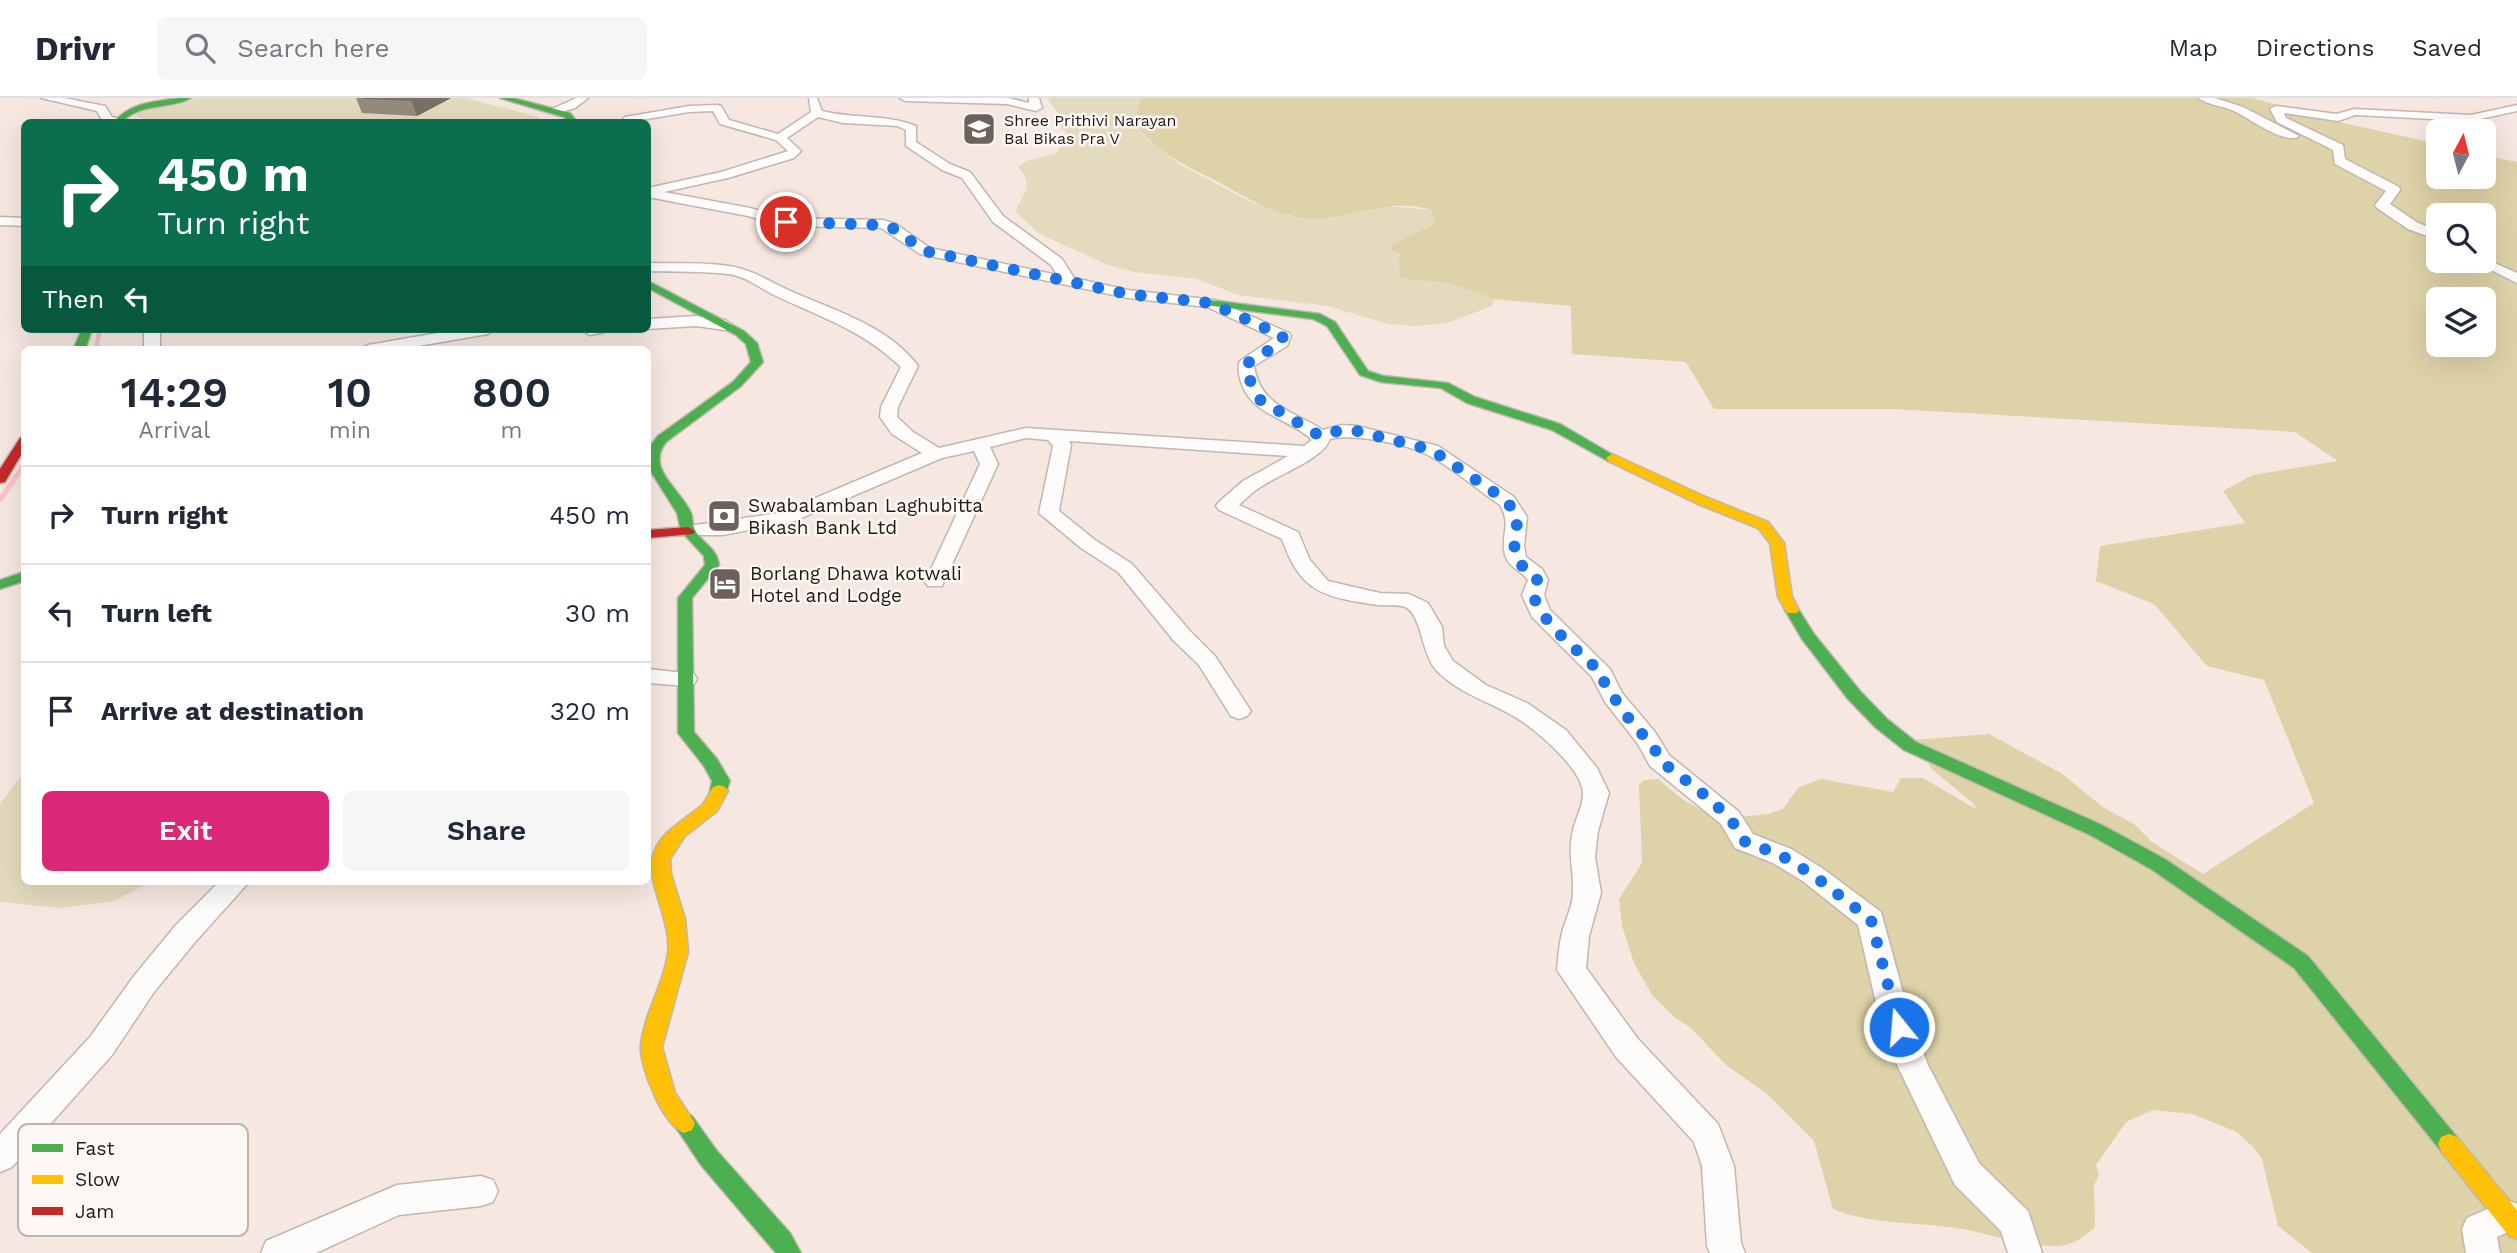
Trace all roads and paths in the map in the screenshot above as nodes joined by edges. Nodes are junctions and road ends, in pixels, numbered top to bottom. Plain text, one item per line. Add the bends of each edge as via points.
1 (46, 98) edge
2 (187, 98) edge
3 (504, 98) edge
4 (583, 98) edge
5 (812, 98) edge
6 (905, 98) edge
7 (1034, 98) edge
8 (2203, 98) edge
9 (2517, 108) edge
10 (554, 111) junction
11 (817, 113) junction
12 (107, 119) edge
13 (119, 119) edge
14 (570, 119) edge
15 (629, 119) dead end
16 (780, 138) junction
17 (2339, 161) junction
18 (651, 191) edge
19 (651, 193) edge
20 (0, 222) edge
21 (21, 222) edge
22 (2426, 231) edge
23 (651, 267) edge
24 (2496, 269) edge
25 (2517, 279) edge
26 (1068, 281) junction
27 (651, 286) edge
28 (1210, 303) junction
29 (651, 324) edge
30 (725, 325) junction
31 (465, 333) edge
32 (482, 333) edge
33 (391, 346) edge
34 (462, 346) edge
35 (1053, 435) junction
36 (979, 443) junction
37 (1314, 444) junction
38 (21, 446) edge
39 (936, 454) junction
40 (0, 479) edge
41 (688, 531) junction
42 (651, 534) edge
43 (21, 577) edge
44 (935, 582) dead end
45 (0, 585) edge
46 (651, 676) edge
47 (686, 679) junction
48 (1239, 710) dead end
49 (233, 885) edge
50 (30, 1124) edge
51 (18, 1137) edge
52 (0, 1157) edge
53 (481, 1191) dead end
54 (2512, 1222) edge
55 (278, 1253) edge
56 (789, 1253) edge
57 (1727, 1253) edge
58 (2025, 1253) edge
59 (2483, 1253) edge

1 - 12 street via 101,108
2 - 13 street via 131,109
3 - 10 street
4 - 10 street
5 - 11 street
6 - 7 street via 1007,101 1036,108
8 - 17 street via 2239,109
9 - 17 street via 2471,118 2354,112 2338,118 2276,109 2281,120 2339,148
10 - 14 street
11 - 16 street
11 - 26 street via 912,128 910,143 966,175 998,219 1057,262
15 - 16 street via 717,108 724,122
16 - 18 street via 795,151 723,176
17 - 22 street via 2394,190 2382,205
19 - 26 street via 786,222 883,225 925,251
20 - 21 street
23 - 39 street via 739,271 847,320 893,349 910,366 888,412 890,420 905,436
24 - 25 street
26 - 28 street via 1128,294
27 - 30 street
28 - 37 street via 1283,336 1281,343 1246,364 1246,372 1259,399
28 - 54 street via 1316,316 1331,324 1364,373 1444,385 1471,400 1556,427 1703,501 1763,525 1777,542 1785,597 1807,636 1881,723 1909,746 2096,830 2158,864 2301,962
29 - 30 street via 696,321
30 - 41 street via 748,339 757,362 737,384 662,439 652,452 652,464 684,513
31 - 33 street
32 - 34 street
35 - 36 street via 1026,433
35 - 37 street
35 - 48 street via 1062,445 1048,513 1125,568 1207,661
36 - 39 street
36 - 44 street via 989,464
37 - 57 street via 1226,506 1291,536 1300,562 1321,586 1380,599 1409,600 1420,608 1445,666 1558,736 1588,774 1596,793 1585,831 1582,857 1587,893 1571,970 1627,1048 1707,1134 1718,1166
37 - 58 street via 1342,430 1432,450 1507,501 1517,517 1516,557 1535,573 1538,580 1533,595 1540,612 1602,674 1605,685 1654,747 1659,760 1730,818 1744,841 1813,875 1871,920 1892,1007 1913,1067 1967,1174 2016,1222
38 - 40 street
39 - 41 street via 785,518
41 - 42 street
41 - 47 street via 710,555 712,565 685,598
43 - 45 street
46 - 47 street
47 - 56 street via 686,733 721,781 711,807 680,831 661,859 678,952 651,1047 665,1097 709,1158
49 - 50 street via 186,933 101,1046
51 - 52 street
53 - 55 street via 397,1200
54 - 59 street via 2479,1229

